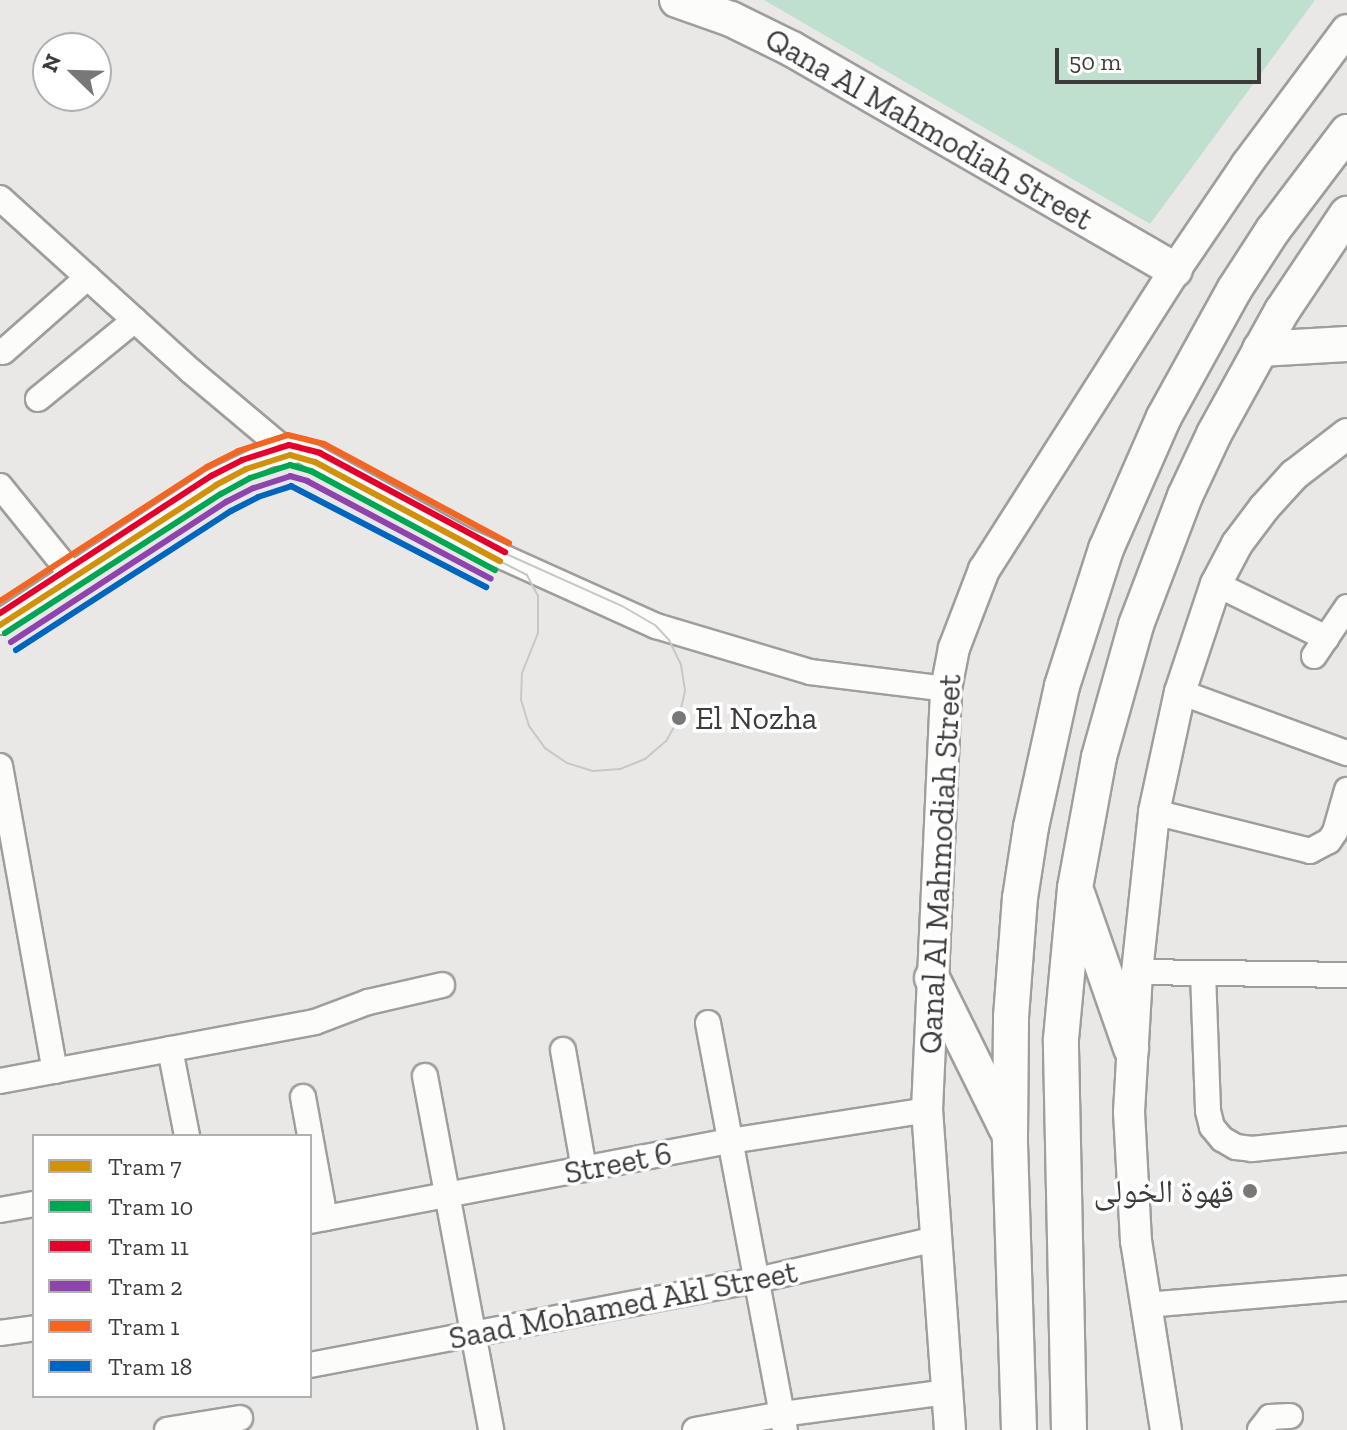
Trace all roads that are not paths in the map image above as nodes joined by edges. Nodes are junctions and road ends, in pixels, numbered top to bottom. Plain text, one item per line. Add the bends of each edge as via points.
1 (677, 0) edge
2 (1347, 30) edge
3 (1347, 132) edge
4 (1, 200) edge
5 (1347, 214) edge
6 (1175, 270) junction
7 (88, 277) junction
8 (135, 320) junction
9 (1347, 344) edge
10 (1260, 349) junction
11 (3, 352) dead end
12 (38, 399) dead end
13 (1341, 447) edge
14 (285, 450) junction
15 (0, 486) edge
16 (72, 575) junction
17 (1216, 584) junction
18 (1345, 614) edge
19 (0, 622) edge
20 (946, 689) junction
21 (1180, 692) junction
22 (1347, 753) edge
23 (0, 766) edge
24 (1347, 790) edge
25 (1154, 812) junction
26 (1075, 888) junction
27 (1137, 972) junction
28 (1203, 973) junction
29 (1347, 975) edge
30 (932, 978) junction
31 (442, 985) dead end
32 (708, 1023) dead end
33 (1131, 1048) junction
34 (170, 1049) junction
35 (563, 1050) dead end
36 (55, 1071) junction
37 (425, 1076) dead end
38 (0, 1081) edge
39 (303, 1097) dead end
40 (927, 1110) junction
41 (187, 1134) edge
42 (308, 1134) edge
43 (1010, 1136) junction
44 (1347, 1139) edge
45 (730, 1141) junction
46 (584, 1169) junction
47 (312, 1171) edge
48 (447, 1195) junction
49 (32, 1204) edge
50 (0, 1210) edge
51 (318, 1220) edge
52 (936, 1239) junction
53 (757, 1280) junction
54 (1347, 1288) edge
55 (1146, 1305) junction
56 (32, 1328) edge
57 (0, 1333) edge
58 (471, 1335) junction
59 (312, 1365) edge
60 (946, 1392) junction
61 (239, 1415) edge
62 (1290, 1416) dead end
63 (783, 1422) edge
64 (167, 1430) edge
65 (491, 1430) edge
66 (695, 1430) edge
67 (950, 1430) edge
68 (1019, 1430) edge
69 (1069, 1430) edge
70 (1166, 1430) edge
71 (1260, 1430) edge

1 - 6 main road, Qana Al Mahmodiah Street via 792,49
2 - 6 street, Qanal Al Mahmodiah Street
3 - 43 main road via 1273,230 1197,353 1133,482 1083,617 1044,756 1020,898
4 - 7 street
5 - 10 main road
6 - 20 street, Qanal Al Mahmodiah Street via 984,570 967,608
7 - 8 street
7 - 11 street
8 - 12 street
8 - 14 street
9 - 10 main road
10 - 26 main road via 1185,496 1136,625 1099,757
13 - 17 street via 1294,475 1237,544
14 - 16 street via 212,482
14 - 20 street via 301,450 461,538 656,626 810,672
15 - 16 street
16 - 19 street
17 - 18 street via 1320,647
17 - 21 street
20 - 30 street, Qanal Al Mahmodiah Street
21 - 22 street
21 - 25 street
23 - 36 street
24 - 25 street via 1335,832 1320,848 1299,850
25 - 27 street
26 - 33 main road
26 - 69 main road via 1060,1089
27 - 28 street
27 - 33 street
28 - 29 street
28 - 44 street via 1208,1111 1222,1139 1252,1149
30 - 40 street, Qanal Al Mahmodiah Street
30 - 43 main road
31 - 34 street via 368,1002 315,1022
32 - 45 street
33 - 55 street via 1130,1176
34 - 36 street
34 - 41 street
35 - 46 street
36 - 38 street
37 - 48 street
39 - 42 street
40 - 45 street, Street 6
40 - 52 street, Qanal Al Mahmodiah Street
43 - 68 main road
45 - 46 street, Street 6
45 - 53 street
46 - 48 street, Street 6
47 - 51 street
48 - 51 street, Street 6
48 - 58 street
49 - 50 street
52 - 53 street, Saad Mohamed Akl Street
52 - 60 street, Qanal Al Mahmodiah Street
53 - 58 street, Saad Mohamed Akl Street
53 - 63 street
54 - 55 street
55 - 70 street
56 - 57 street
58 - 59 street, Saad Mohamed Akl Street
58 - 65 street
60 - 63 street
60 - 67 street, Qanal Al Mahmodiah Street
61 - 64 street
62 - 71 street via 1270,1417
63 - 66 street

